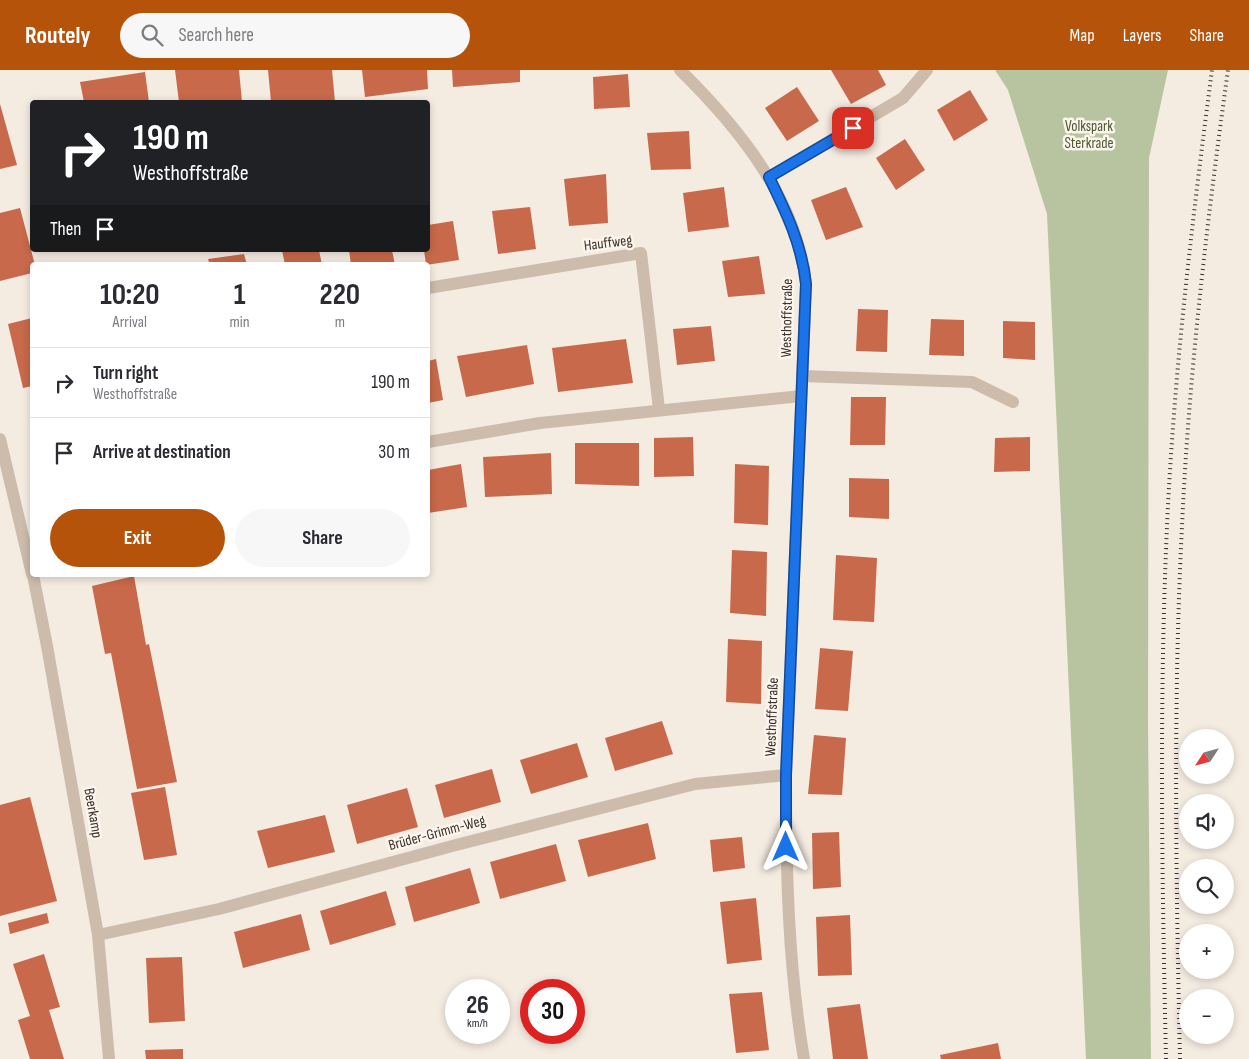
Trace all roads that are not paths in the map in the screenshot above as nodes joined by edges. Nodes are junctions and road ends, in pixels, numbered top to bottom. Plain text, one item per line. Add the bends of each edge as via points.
1 (680, 70) edge
2 (927, 70) edge
3 (769, 177) junction
4 (430, 288) edge
5 (802, 376) junction
6 (801, 396) junction
7 (1013, 402) dead end
8 (659, 409) junction
9 (0, 439) edge
10 (430, 442) edge
11 (28, 538) edge
12 (30, 552) edge
13 (34, 577) edge
14 (786, 775) junction
15 (98, 936) junction
16 (109, 1059) edge
17 (804, 1059) edge

1 - 3 street, Westhoffstraße
2 - 3 street via 903,98
3 - 5 street, Westhoffstraße via 787,212 804,264
4 - 8 street, Hauffweg via 640,253
5 - 6 street, Westhoffstraße
5 - 7 street, Westhoffstraße via 972,382
6 - 8 street
6 - 14 street, Westhoffstraße
8 - 10 street via 540,423
9 - 11 street, Beerkamp
11 - 12 street, Beerkamp
13 - 15 street, Beerkamp
14 - 15 street, Brüder-Grimm-Weg via 695,784 456,844 220,909
14 - 17 street, Westhoffstraße via 787,891
15 - 16 street, Beerkamp

